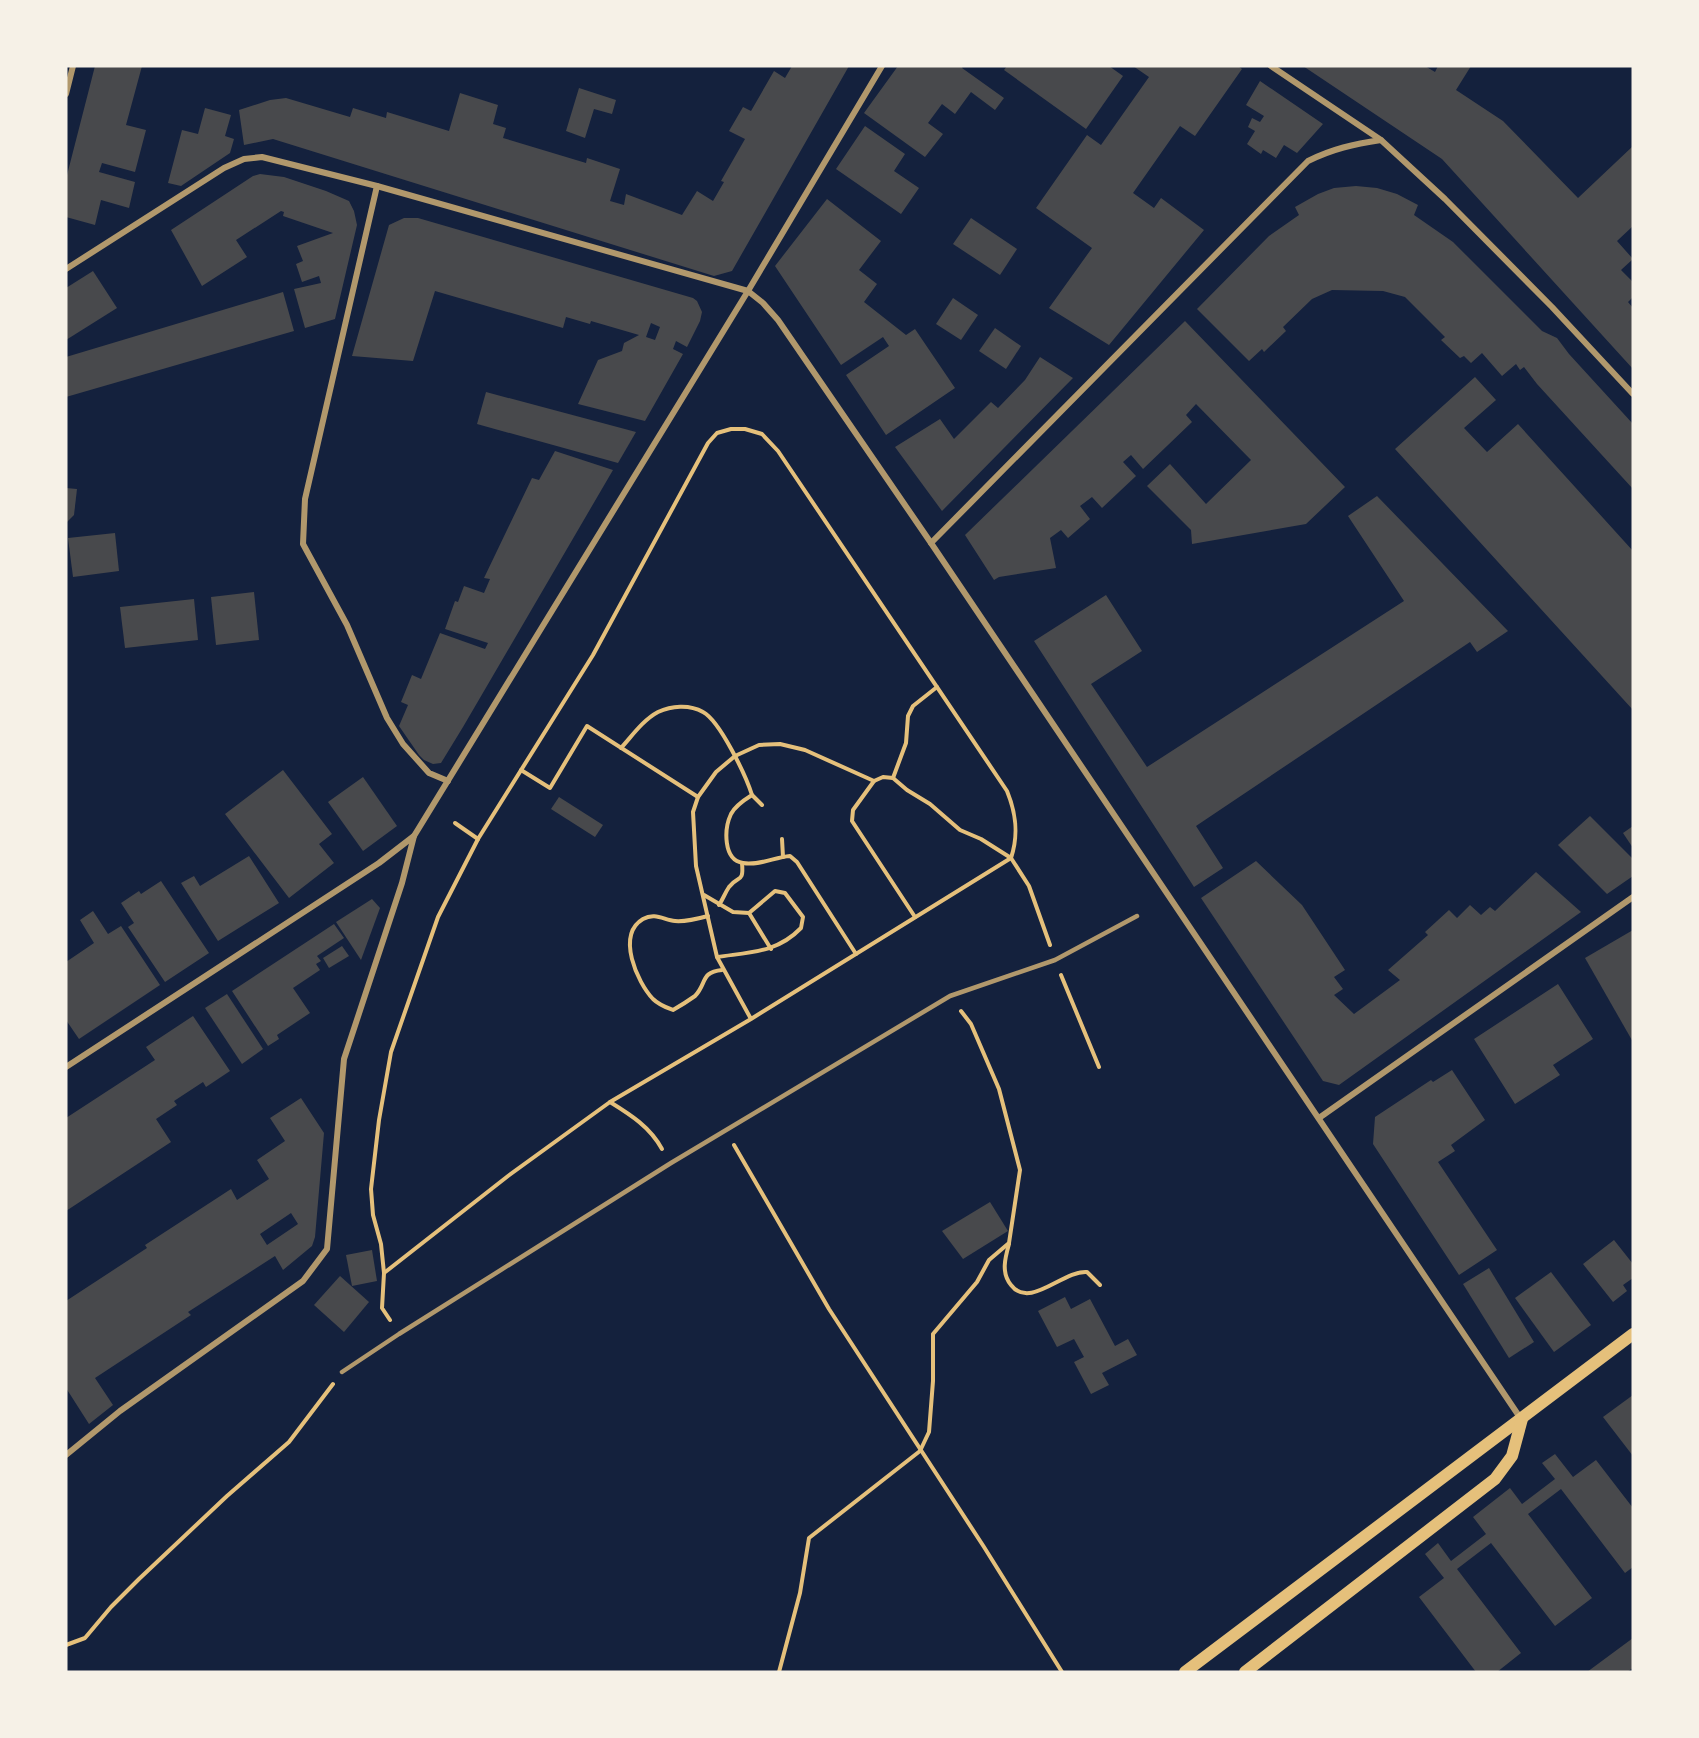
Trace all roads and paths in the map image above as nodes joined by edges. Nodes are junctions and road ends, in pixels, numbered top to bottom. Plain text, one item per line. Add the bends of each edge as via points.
1 (73, 66) edge
2 (882, 66) edge
3 (1271, 66) edge
4 (66, 94) edge
5 (1381, 140) junction
6 (377, 186) junction
7 (66, 269) edge
8 (748, 291) junction
9 (1633, 394) edge
10 (931, 543) junction
11 (937, 687) junction
12 (621, 748) junction
13 (521, 770) junction
14 (893, 778) junction
15 (448, 781) junction
16 (874, 781) junction
17 (752, 795) junction
18 (698, 797) junction
19 (762, 805) dead end
20 (455, 823) dead end
21 (414, 836) junction
22 (478, 839) junction
23 (782, 839) dead end
24 (783, 857) junction
25 (1011, 858) junction
26 (742, 863) junction
27 (702, 894) junction
28 (1633, 897) edge
29 (719, 905) junction
30 (749, 913) junction
31 (708, 916) junction
32 (1137, 916) dead end
33 (915, 917) junction
34 (771, 949) junction
35 (856, 954) junction
36 (717, 957) junction
37 (1055, 960) junction
38 (722, 970) junction
39 (950, 996) junction
40 (751, 1019) junction
41 (66, 1067) edge
42 (1099, 1067) dead end
43 (610, 1102) junction
44 (1319, 1118) junction
45 (726, 1131) junction
46 (671, 1163) junction
47 (1009, 1242) junction
48 (384, 1273) junction
49 (1100, 1286) dead end
50 (399, 1334) junction
51 (1633, 1334) edge
52 (342, 1372) joint
53 (1522, 1419) junction
54 (920, 1451) junction
55 (66, 1455) edge
56 (66, 1645) edge
57 (779, 1672) edge
58 (1062, 1672) edge
59 (1185, 1672) edge
60 (1245, 1672) edge

1 - 4 street
2 - 8 street
3 - 5 street
5 - 9 street via 1552,307
5 - 10 street via 1348,145 1308,161
6 - 7 street via 284,160 244,159
6 - 8 street
6 - 15 street via 305,499 303,544 347,625 383,709 403,744 429,773
8 - 10 street via 778,320
8 - 15 street
10 - 44 street
11 - 13 path via 778,451 762,434 731,429 717,433 708,443 593,655
11 - 14 path via 913,706 908,716 906,743
11 - 25 path via 1007,791 1014,808 1016,831
12 - 13 path via 587,726 550,788
12 - 17 path via 656,713 673,706 704,712 746,776
12 - 18 path
13 - 22 path
14 - 16 path
14 - 25 path via 960,830
15 - 21 street
16 - 18 path via 805,750 780,744 759,746 735,756 716,772
16 - 33 path via 853,810 852,821
17 - 19 path
17 - 26 path via 731,814 727,829 727,844 733,858
18 - 27 path via 693,812
20 - 22 path
21 - 41 street via 379,863
21 - 55 street via 344,1059 327,1249 303,1281 120,1411
22 - 48 path via 438,917 392,1052 371,1189
23 - 24 path
24 - 26 path
24 - 35 path via 790,856 797,862
25 - 33 path
25 - 37 path via 1029,886
26 - 29 path via 741,880 730,887
27 - 29 path
27 - 31 path
28 - 44 street
29 - 30 path via 733,912
30 - 34 path
30 - 34 path via 775,891 785,893 802,916 801,928
31 - 36 path
31 - 38 path via 688,921 655,915 643,919 633,929 632,961 653,999 673,1010 696,995 706,975
32 - 37 lane
33 - 35 path
34 - 36 path
35 - 40 path
36 - 38 path
37 - 39 lane
37 - 42 path
38 - 40 path
39 - 45 lane
39 - 47 path via 971,1024 999,1089 1020,1170
40 - 43 path
43 - 46 path via 643,1124
43 - 48 path
44 - 53 street
45 - 46 lane
45 - 54 path via 829,1309
46 - 50 lane
47 - 49 path via 1005,1276 1018,1291 1040,1291 1078,1271 1087,1272
47 - 54 path via 989,1260 977,1282 933,1334 929,1432
48 - 50 path via 382,1308
50 - 52 lane
51 - 53 main road
52 - 56 path via 289,1442 139,1579 85,1638
53 - 59 main road
53 - 60 main road via 1512,1456 1495,1479
54 - 57 path via 809,1538 800,1593
54 - 58 path

